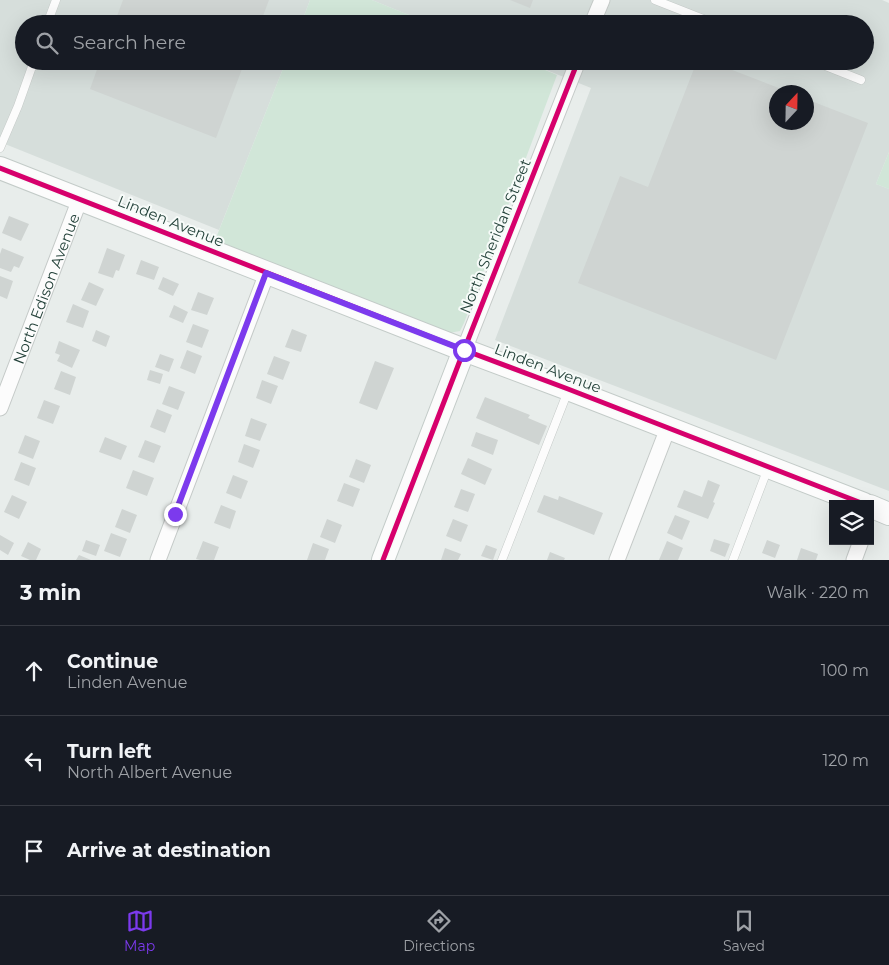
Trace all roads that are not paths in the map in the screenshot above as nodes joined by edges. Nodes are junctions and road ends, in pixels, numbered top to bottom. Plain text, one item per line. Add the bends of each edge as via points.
1 (56, 0) edge
2 (602, 0) edge
3 (655, 0) edge
4 (50, 15) edge
5 (596, 15) edge
6 (693, 15) edge
7 (31, 70) edge
8 (574, 70) edge
9 (836, 70) edge
10 (861, 80) dead end
11 (0, 148) edge
12 (0, 168) edge
13 (80, 199) junction
14 (266, 273) junction
15 (464, 350) junction
16 (568, 389) junction
17 (0, 408) edge
18 (668, 428) junction
19 (768, 467) junction
20 (849, 500) edge
21 (860, 545) edge
22 (158, 560) edge
23 (383, 560) edge
24 (502, 560) edge
25 (617, 560) edge
26 (733, 560) edge
27 (854, 560) edge

1 - 4 lane
2 - 5 street
3 - 6 lane
7 - 11 lane
8 - 15 street, North Sheridan Street
9 - 10 lane
12 - 13 street, Linden Avenue
13 - 14 street, Linden Avenue
13 - 17 street, North Edison Avenue
14 - 15 street, Linden Avenue
14 - 22 street
15 - 16 street, Linden Avenue
15 - 23 street, North Sheridan Street
16 - 18 street, Linden Avenue
16 - 24 lane
18 - 19 street, Linden Avenue
18 - 25 street
19 - 20 street, Linden Avenue
19 - 26 lane
21 - 27 street

